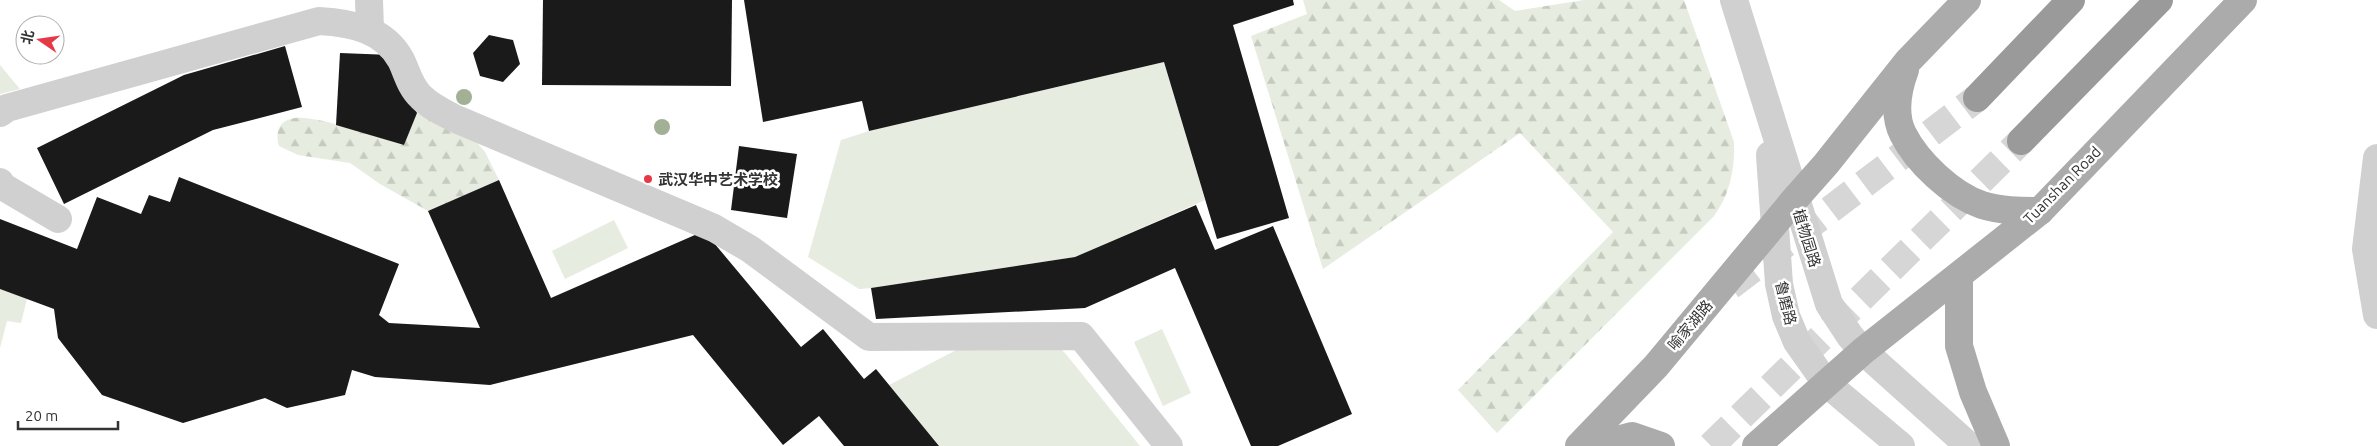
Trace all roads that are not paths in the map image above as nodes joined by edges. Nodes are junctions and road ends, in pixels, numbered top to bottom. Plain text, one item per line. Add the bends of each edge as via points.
1 (370, 0) edge
2 (1734, 0) edge
3 (1967, 0) edge
4 (2072, 0) edge
5 (2159, 0) edge
6 (2243, 0) edge
7 (370, 30) junction
8 (1908, 61) junction
9 (1977, 98) tunnel mouth
10 (0, 113) edge
11 (1769, 116) junction
12 (2021, 142) tunnel mouth
13 (2377, 158) edge
14 (0, 182) edge
15 (1795, 199) junction
16 (2040, 211) junction
17 (58, 219) dead end
18 (1775, 223) junction
19 (1959, 276) junction
20 (2377, 315) edge
21 (1863, 351) junction
22 (1826, 383) junction
23 (1169, 446) edge
24 (1579, 446) edge
25 (1594, 446) edge
26 (1661, 446) edge
27 (1756, 446) edge
28 (1901, 446) edge
29 (1969, 446) edge
30 (1996, 446) edge

1 - 7 street
2 - 11 street
3 - 8 main road
4 - 9 highway
5 - 12 highway
6 - 16 main road, Tuanshan Road
7 - 10 street via 319,21 17,105
7 - 23 street via 394,50 413,87 433,107 714,228 750,249 869,337 1080,336
8 - 15 main road
8 - 16 main road via 1898,88 1900,122 1903,133 1934,172 1955,190 1980,204 2011,211
11 - 15 street, 植物园路
11 - 18 street, 鲁磨路
13 - 20 street via 2366,249
14 - 17 street
15 - 18 main road, 喻家湖路
15 - 21 street, 植物园路 via 1828,304
16 - 19 main road, Tuanshan Road
18 - 22 street, 鲁磨路 via 1786,316 1797,342
18 - 24 main road, 喻家湖路 via 1656,366
19 - 21 main road, Tuanshan Road
19 - 30 main road via 1960,346 1973,392
21 - 22 main road
21 - 29 street
22 - 27 main road
22 - 28 street, 鲁磨路
25 - 26 main road via 1632,436

